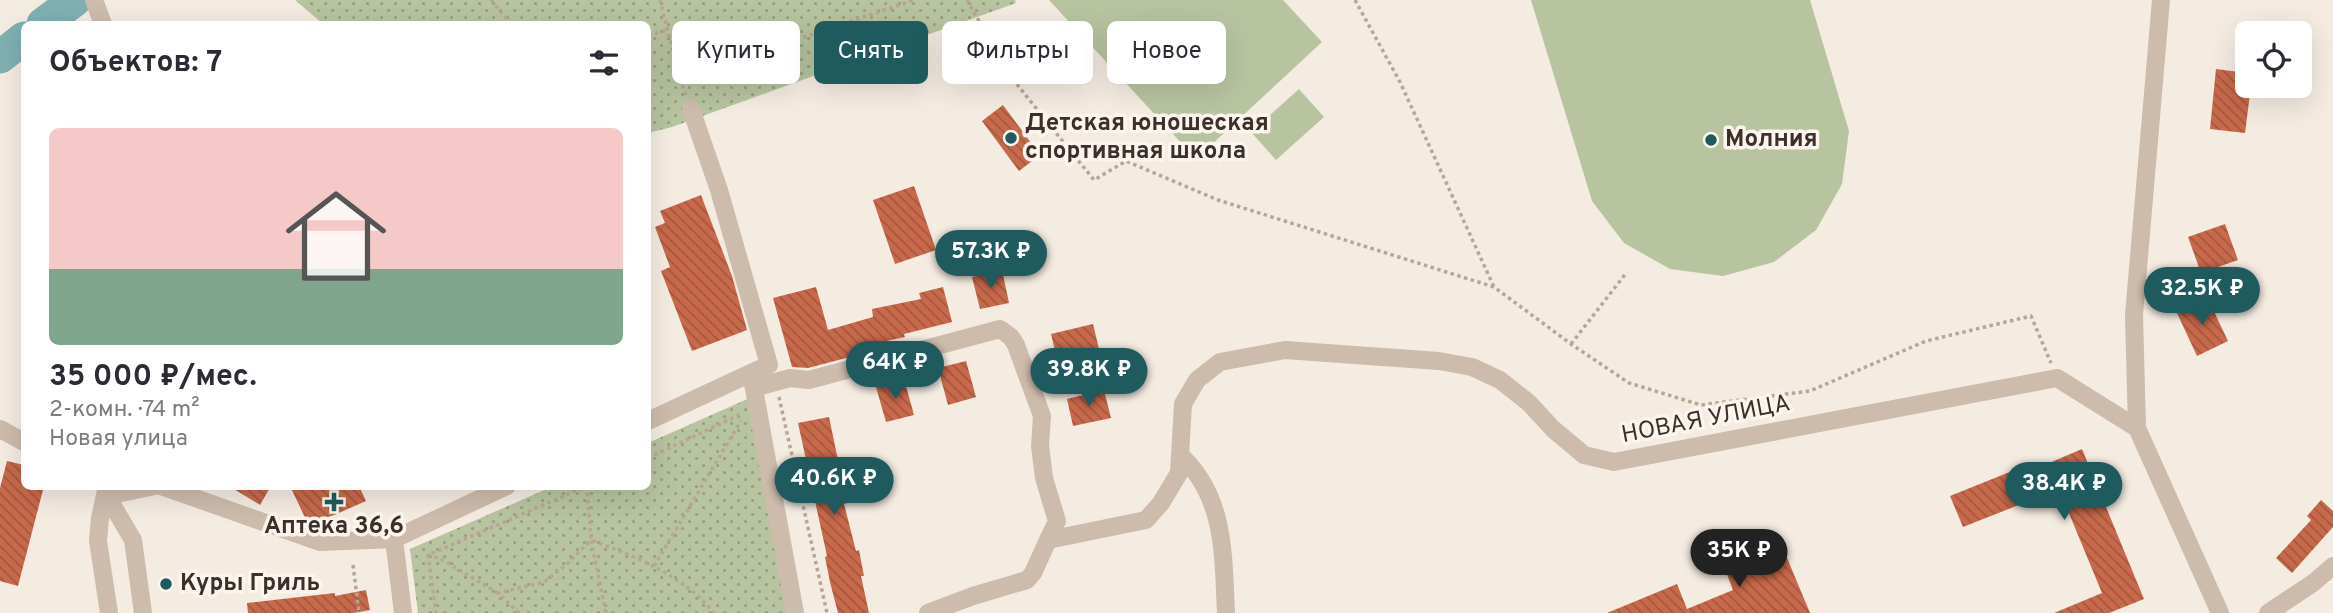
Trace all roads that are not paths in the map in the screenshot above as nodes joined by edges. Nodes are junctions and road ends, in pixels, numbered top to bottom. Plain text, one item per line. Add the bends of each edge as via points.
1 (94, 0) edge
2 (2161, 0) edge
3 (102, 21) edge
4 (691, 109) road end
5 (754, 388) junction
6 (651, 420) edge
7 (2137, 428) junction
8 (0, 429) edge
9 (21, 440) edge
10 (1180, 455) junction
11 (173, 490) edge
12 (498, 490) edge
13 (107, 491) edge
14 (394, 539) junction
15 (1048, 540) junction
16 (2333, 566) edge
17 (2333, 576) edge
18 (2313, 583) junction
19 (109, 613) edge
20 (143, 613) edge
21 (403, 613) edge
22 (795, 613) edge
23 (928, 613) edge
24 (1226, 613) edge
25 (2220, 613) edge
26 (2267, 613) edge

1 - 3 street
2 - 7 street via 2134,315
4 - 5 street via 769,365
5 - 6 street
5 - 15 street via 790,378 809,380 1000,329 1016,345 1042,416 1044,478 1057,521
5 - 22 street
7 - 10 street, НОВАЯ УЛИЦА via 2057,378 1614,462 1584,455 1530,403 1500,380 1472,367 1439,360 1285,349 1220,362 1196,380 1183,404
7 - 25 street
8 - 9 street
10 - 15 street, НОВАЯ УЛИЦА via 1179,473 1146,520
10 - 24 street via 1199,475 1212,502 1220,530
11 - 14 street via 320,541
12 - 14 street
13 - 19 street via 98,541
13 - 20 street via 133,540
14 - 21 street
15 - 23 street via 1027,580
16 - 18 street
17 - 18 street
18 - 26 street

